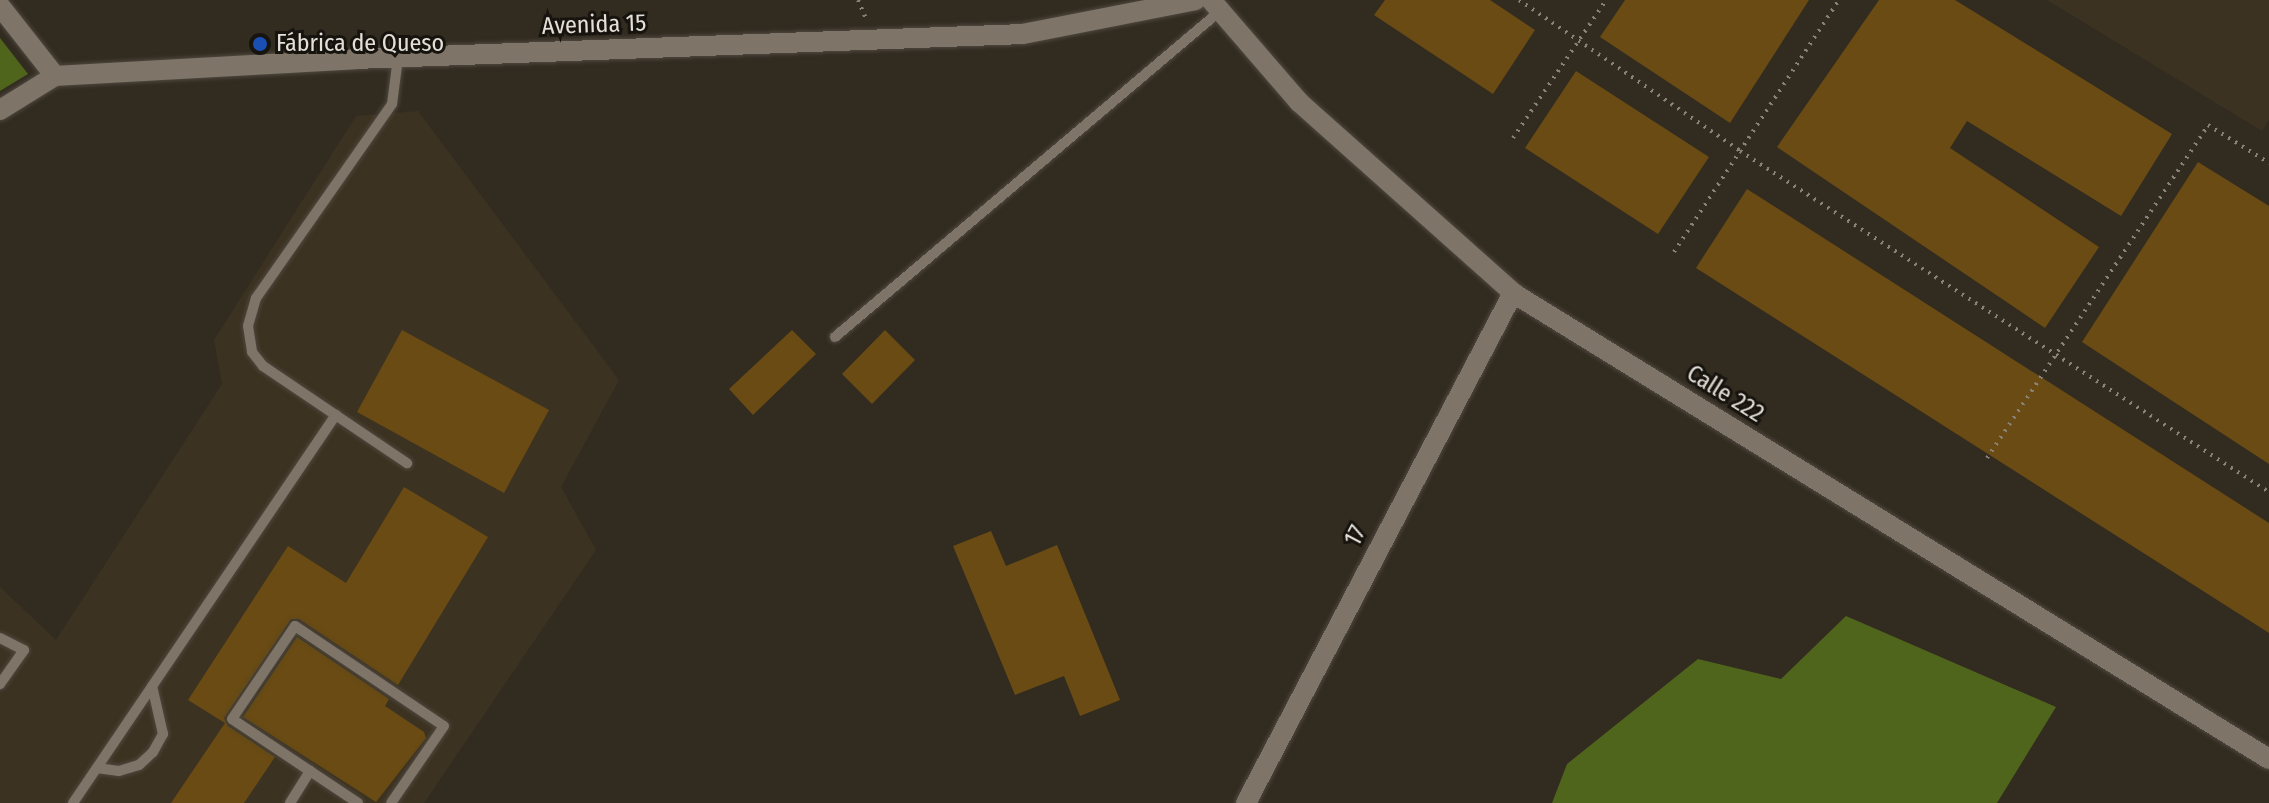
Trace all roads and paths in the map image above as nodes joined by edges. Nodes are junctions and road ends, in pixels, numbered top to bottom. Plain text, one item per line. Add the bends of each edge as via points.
1 (1196, 0) edge
2 (1519, 0) edge
3 (1606, 0) edge
4 (1839, 0) edge
5 (1216, 5) edge
6 (0, 6) edge
7 (1578, 41) junction
8 (398, 58) junction
9 (55, 76) junction
10 (0, 110) edge
11 (1513, 138) dead end
12 (1740, 151) junction
13 (2269, 163) edge
14 (1674, 252) dead end
15 (1513, 293) junction
16 (835, 337) dead end
17 (2055, 355) junction
18 (336, 415) junction
19 (1987, 458) dead end
20 (407, 463) dead end
21 (2269, 492) edge
22 (0, 638) edge
23 (0, 684) edge
24 (152, 686) junction
25 (2269, 759) edge
26 (97, 768) junction
27 (310, 771) junction
28 (73, 803) edge
29 (290, 803) edge
30 (358, 803) edge
31 (391, 803) edge
32 (1246, 803) edge

1 - 8 street, Avenida 15 via 1023,34
2 - 7 path
3 - 7 path
4 - 12 path
5 - 15 street, Calle 222 via 1299,102
5 - 16 lane
6 - 9 street
7 - 11 path
7 - 12 path
8 - 9 street, Avenida 15
8 - 18 lane via 392,104 256,298 248,326 252,352 263,366
9 - 10 street, Avenida 15
12 - 14 path
12 - 17 path
13 - 17 path via 2208,125
15 - 25 street, Calle 222
15 - 32 street, 17
17 - 19 path
17 - 21 path
18 - 20 lane
18 - 24 lane
22 - 23 lane via 24,650
24 - 26 lane
24 - 26 lane via 163,734 153,752 139,765 119,771
26 - 28 lane
27 - 29 lane
27 - 30 lane
27 - 31 lane via 232,719 295,626 444,726

